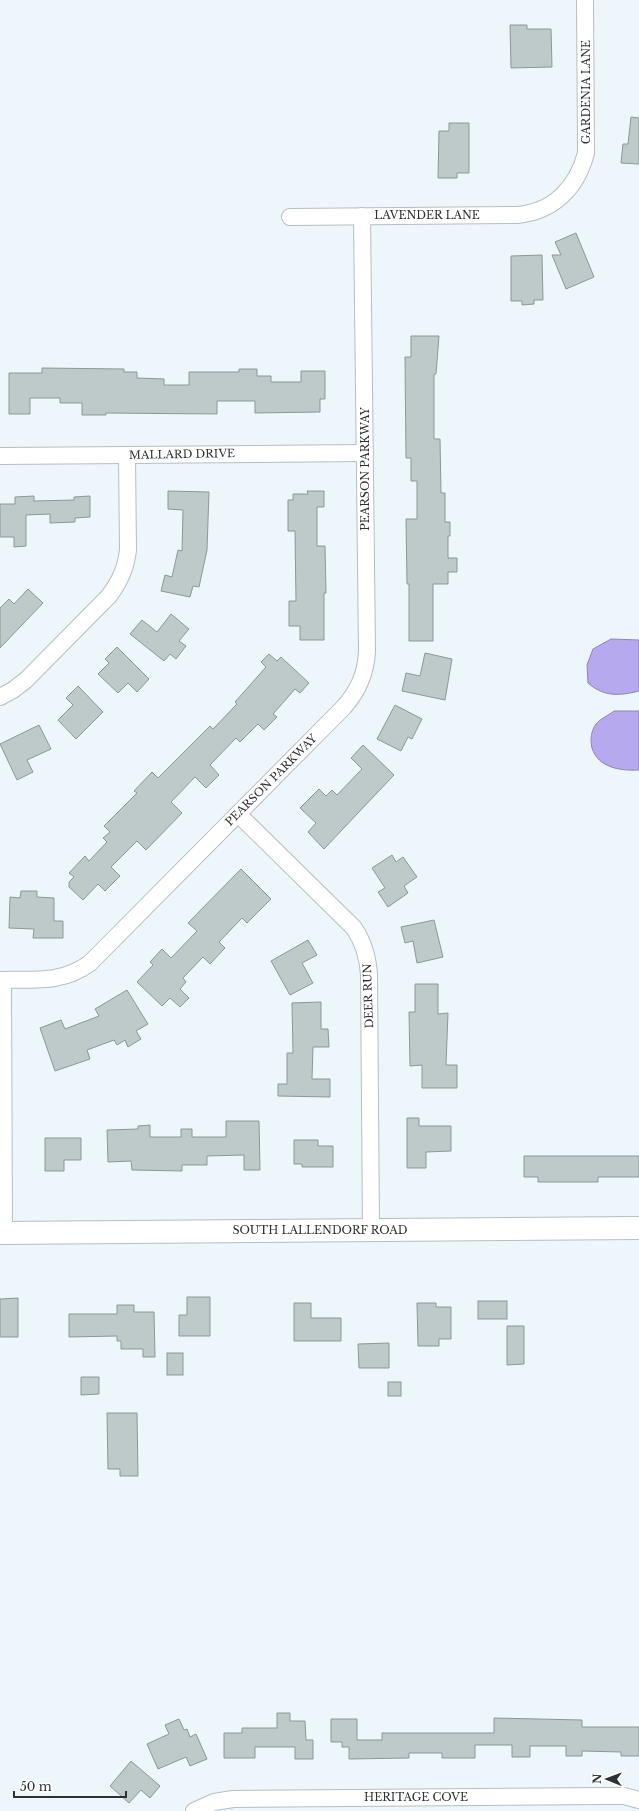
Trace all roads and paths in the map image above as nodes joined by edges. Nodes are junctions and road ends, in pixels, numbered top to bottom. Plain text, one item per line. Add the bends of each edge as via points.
1 (585, 0) edge
2 (560, 199) joint
3 (290, 216) dead end
4 (362, 216) junction
5 (365, 452) junction
6 (127, 455) junction
7 (0, 456) edge
8 (0, 697) edge
9 (238, 814) junction
10 (1, 980) edge
11 (639, 1228) edge
12 (371, 1230) junction
13 (2, 1233) edge
14 (639, 1800) edge
15 (194, 1811) edge

1 - 2 street, GARDENIA LANE via 586,153 573,185
2 - 4 street, LAVENDER LANE via 537,212 522,214
3 - 4 street, LAVENDER LANE
4 - 5 street, PEARSON PARKWAY
5 - 6 street, MALLARD DRIVE
5 - 9 street, PEARSON PARKWAY via 367,651 363,677 350,700
6 - 7 street, MALLARD DRIVE
6 - 8 street via 128,550 120,580 109,596 26,680
9 - 10 street, PEARSON PARKWAY via 86,966 60,978
9 - 12 street, DEER RUN via 354,928 364,945 369,975
10 - 13 street, PEARSON PARKWAY
11 - 12 street, SOUTH LALLENDORF ROAD
12 - 13 street, SOUTH LALLENDORF ROAD
14 - 15 street, HERITAGE COVE via 619,1796 233,1799 214,1802

